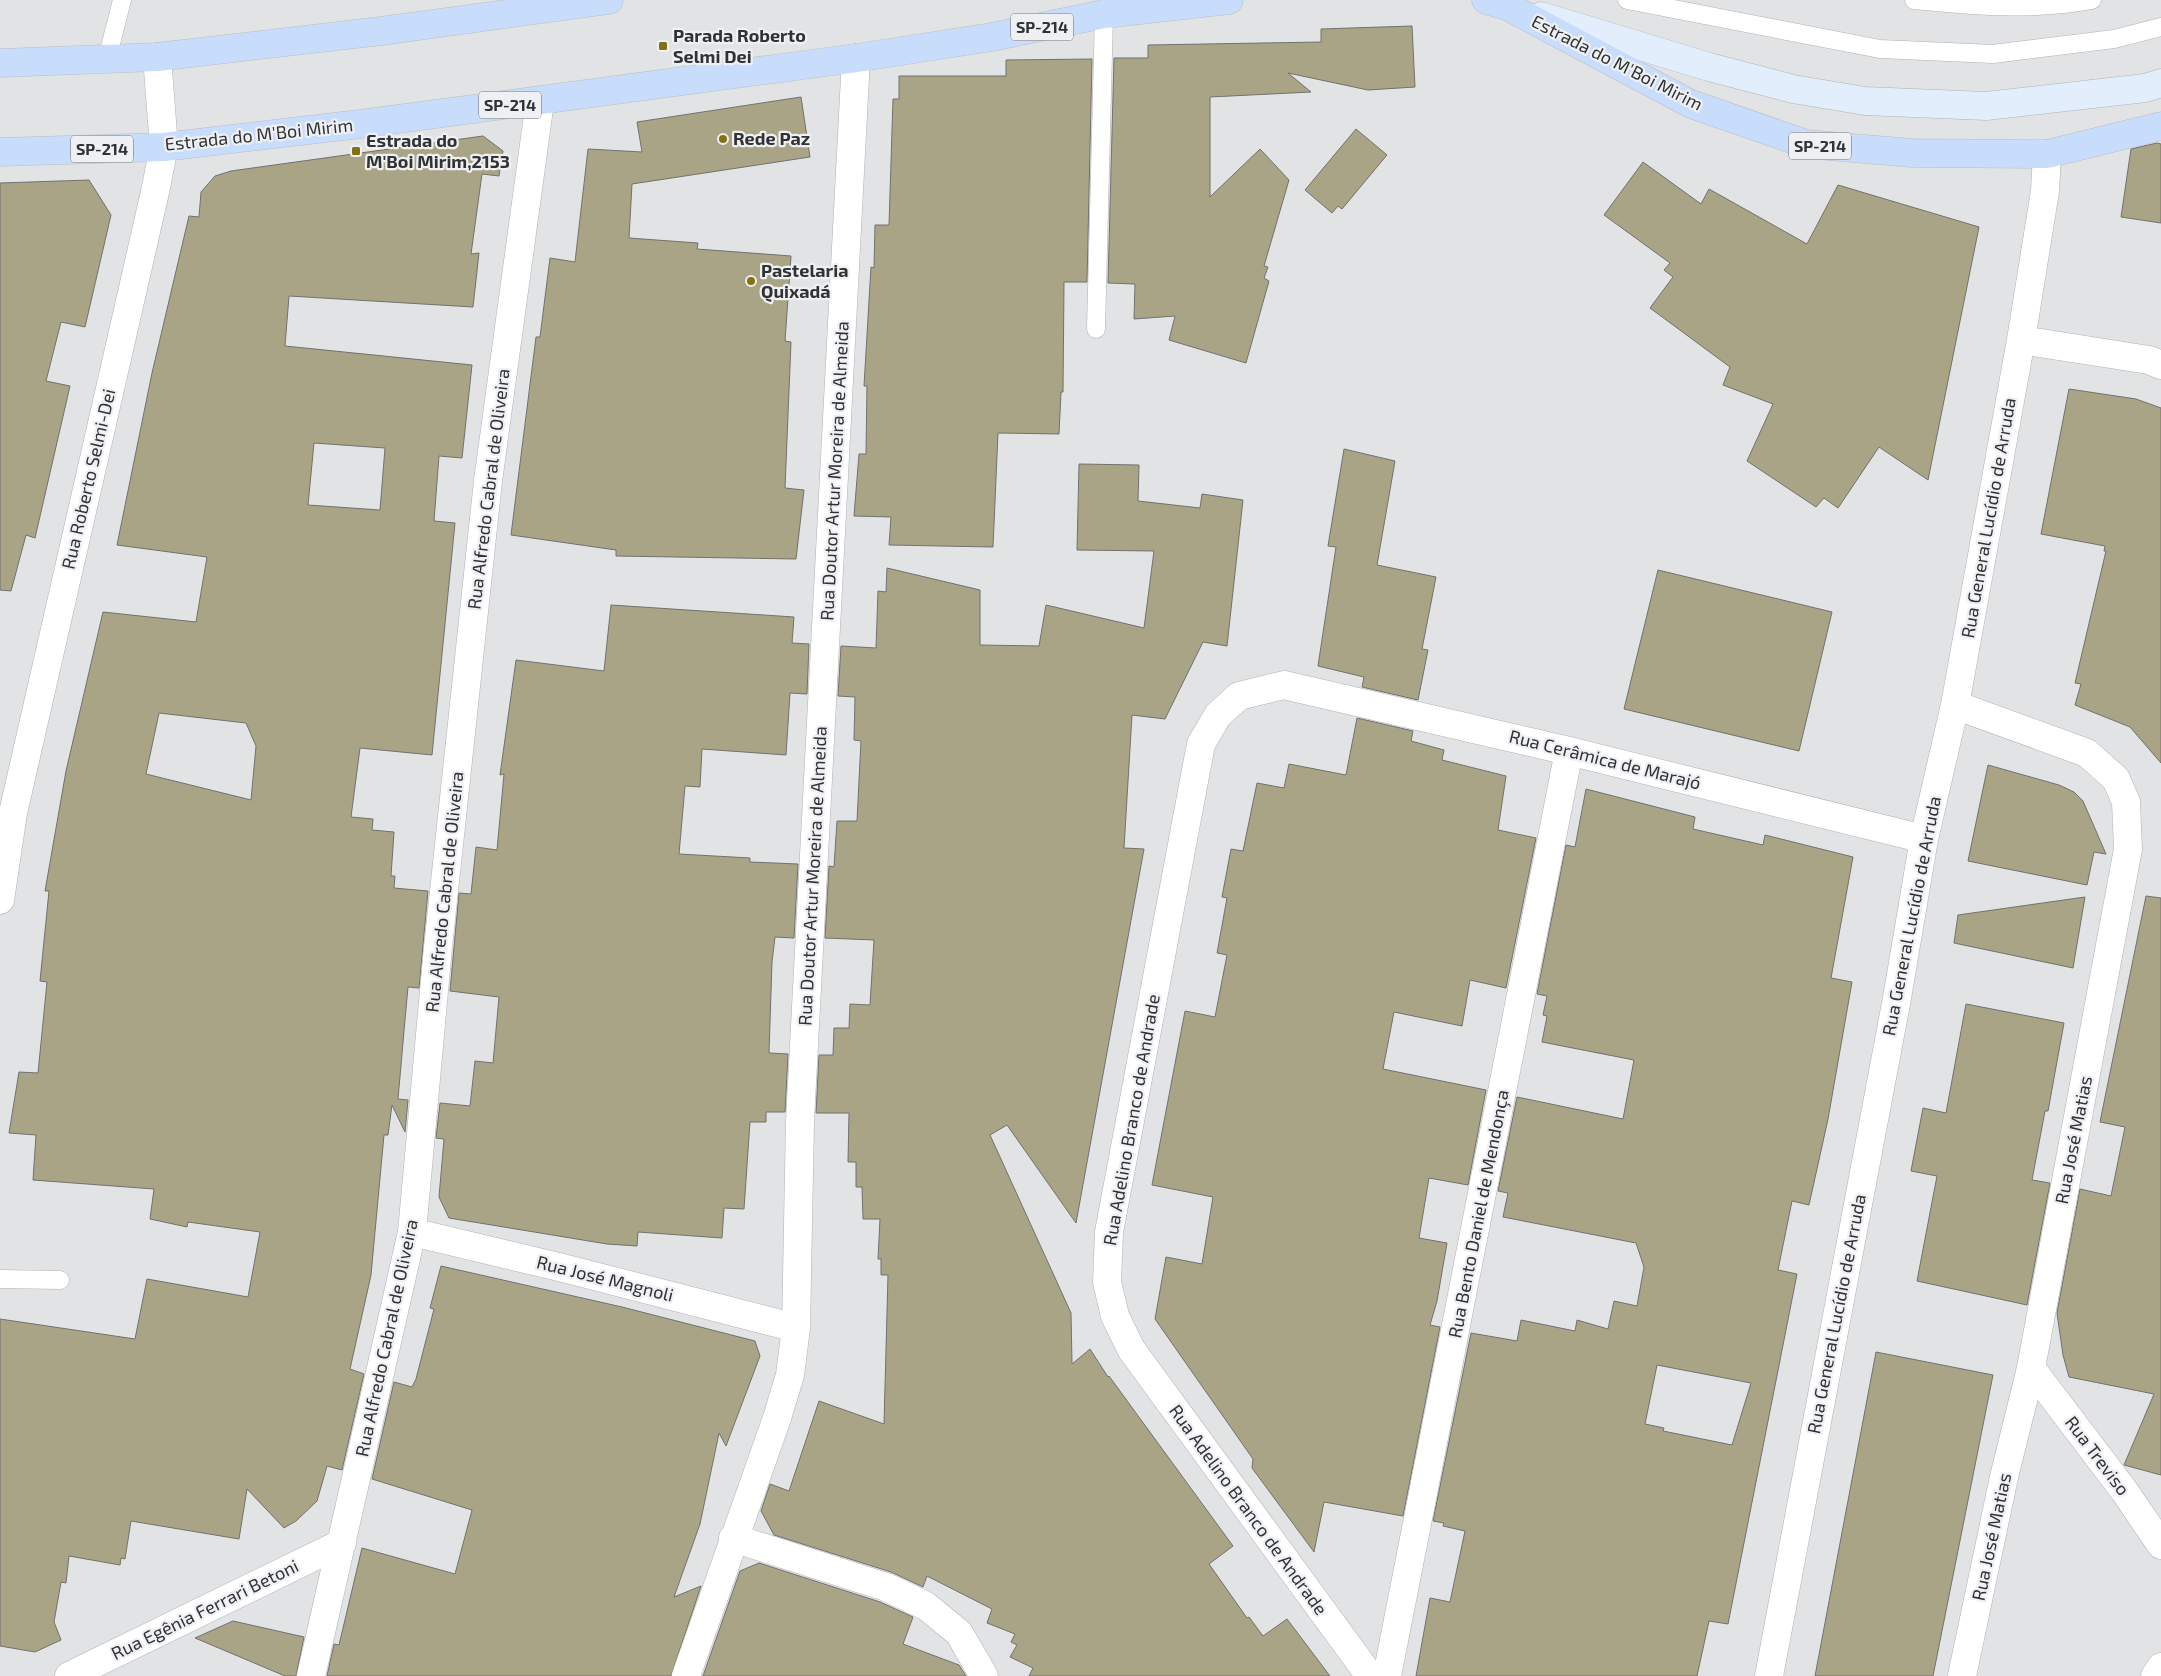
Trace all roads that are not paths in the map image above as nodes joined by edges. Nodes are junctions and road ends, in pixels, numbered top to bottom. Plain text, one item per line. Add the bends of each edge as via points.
1 (122, 0) edge
2 (609, 0) edge
3 (1229, 0) edge
4 (1627, 0) edge
5 (1914, 0) edge
6 (2092, 0) edge
7 (1496, 3) edge
8 (1104, 14) junction
9 (2161, 27) edge
10 (157, 57) junction
11 (856, 58) junction
12 (106, 59) junction
13 (0, 62) edge
14 (2161, 83) edge
15 (540, 101) junction
16 (2161, 126) edge
17 (164, 146) junction
18 (0, 152) edge
19 (2047, 154) junction
20 (1096, 329) dead end
21 (2021, 340) junction
22 (2161, 365) edge
23 (1284, 685) joint
24 (1955, 705) junction
25 (1568, 751) junction
26 (6, 810) edge
27 (1924, 839) junction
28 (0, 900) edge
29 (412, 1232) junction
30 (0, 1279) edge
31 (60, 1280) dead end
32 (796, 1328) junction
33 (2031, 1368) junction
34 (733, 1538) junction
35 (342, 1543) junction
36 (2161, 1545) edge
37 (2161, 1667) edge
38 (69, 1676) edge
39 (311, 1676) edge
40 (686, 1676) edge
41 (984, 1676) edge
42 (1370, 1676) edge
43 (1387, 1676) edge
44 (1769, 1676) edge
45 (1962, 1676) edge
46 (2155, 1676) edge

1 - 12 lane
2 - 10 main road
3 - 8 main road, Estrada do M'Boi Mirim / SP-214
4 - 9 lane via 1890,49 1993,54 2114,39
5 - 6 lane via 1996,8
7 - 14 main road via 1709,67 1793,89 1865,101 1986,106 2145,88
7 - 19 main road, Estrada do M'Boi Mirim / SP-214 via 1691,104 1806,144 1912,154
8 - 11 main road, Estrada do M'Boi Mirim / SP-214 via 992,37
8 - 20 lane
10 - 12 main road
10 - 17 street, Rua Roberto Selmi-Dei
11 - 15 main road, Estrada do M'Boi Mirim / SP-214
11 - 32 street, Rua Doutor Artur Moreira de Almeida via 800,1121
12 - 13 main road
15 - 17 main road, Estrada do M'Boi Mirim / SP-214
15 - 29 street, Rua Alfredo Cabral de Oliveira via 487,491 438,947
16 - 19 main road, Estrada do M'Boi Mirim / SP-214
17 - 18 main road, Estrada do M'Boi Mirim / SP-214
17 - 26 street, Rua Roberto Selmi-Dei
19 - 21 street, Rua General Lucídio de Arruda via 2045,191
21 - 22 street via 2149,360
21 - 24 street, Rua General Lucídio de Arruda
23 - 25 street, Rua Cerâmica de Marajó
23 - 42 street, Rua Adelino Branco de Andrade via 1239,696 1218,715 1201,744 1109,1232 1107,1282 1115,1316 1131,1349
24 - 27 street, Rua General Lucídio de Arruda
24 - 33 street, Rua José Matias via 2087,753 2116,779 2126,802 2128,849
25 - 27 street, Rua Cerâmica de Marajó
25 - 43 street, Rua Bento Daniel de Mendonça
26 - 28 street, Rua Roberto Selmi-Dei
27 - 44 street, Rua General Lucídio de Arruda
29 - 32 street, Rua José Magnoli
29 - 35 street, Rua Alfredo Cabral de Oliveira
30 - 31 lane
32 - 34 street, Rua Doutor Artur Moreira de Almeida via 790,1375
33 - 36 street, Rua Treviso
33 - 45 street, Rua José Matias via 2004,1477
34 - 40 street, Rua Doutor Artur Moreira de Almeida
34 - 41 street via 886,1587 926,1606 959,1633
35 - 38 street, Rua Egênia Ferrari Betoni
35 - 39 street, Rua Alfredo Cabral de Oliveira
37 - 46 street

